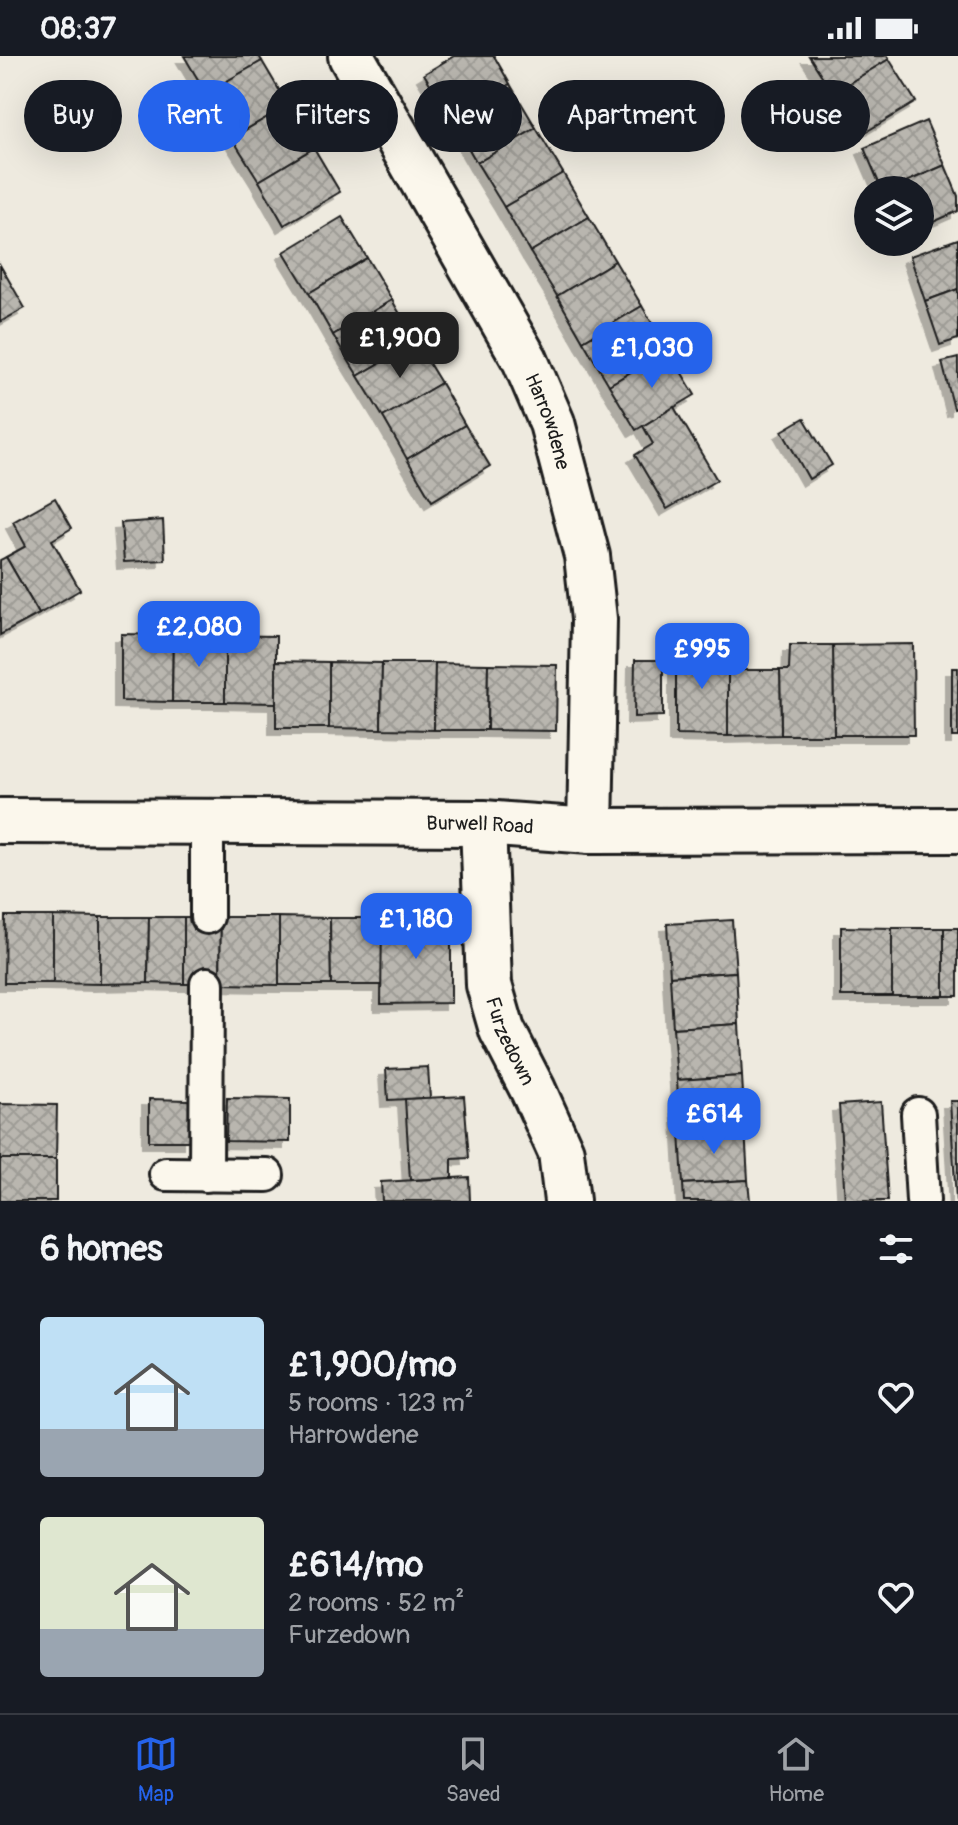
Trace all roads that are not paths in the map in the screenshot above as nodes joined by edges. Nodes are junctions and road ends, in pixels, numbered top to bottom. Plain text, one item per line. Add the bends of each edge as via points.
1 (351, 56) edge
2 (0, 821) edge
3 (207, 821) junction
4 (483, 823) junction
5 (958, 830) edge
6 (590, 831) junction
7 (207, 917) dead end
8 (207, 984) dead end
9 (918, 1114) dead end
10 (166, 1174) dead end
11 (206, 1175) junction
12 (267, 1175) dead end
13 (567, 1201) edge
14 (923, 1201) edge

1 - 6 street, Harrowdene via 525,360 552,423 587,556 594,619
2 - 3 street, Burwell Road
3 - 4 street, Burwell Road
3 - 7 lane
4 - 6 street, Burwell Road
4 - 13 street, Furzedown via 489,985 502,1030 561,1152
5 - 6 street, Burwell Road
8 - 11 lane
9 - 14 lane
10 - 11 lane
11 - 12 lane

